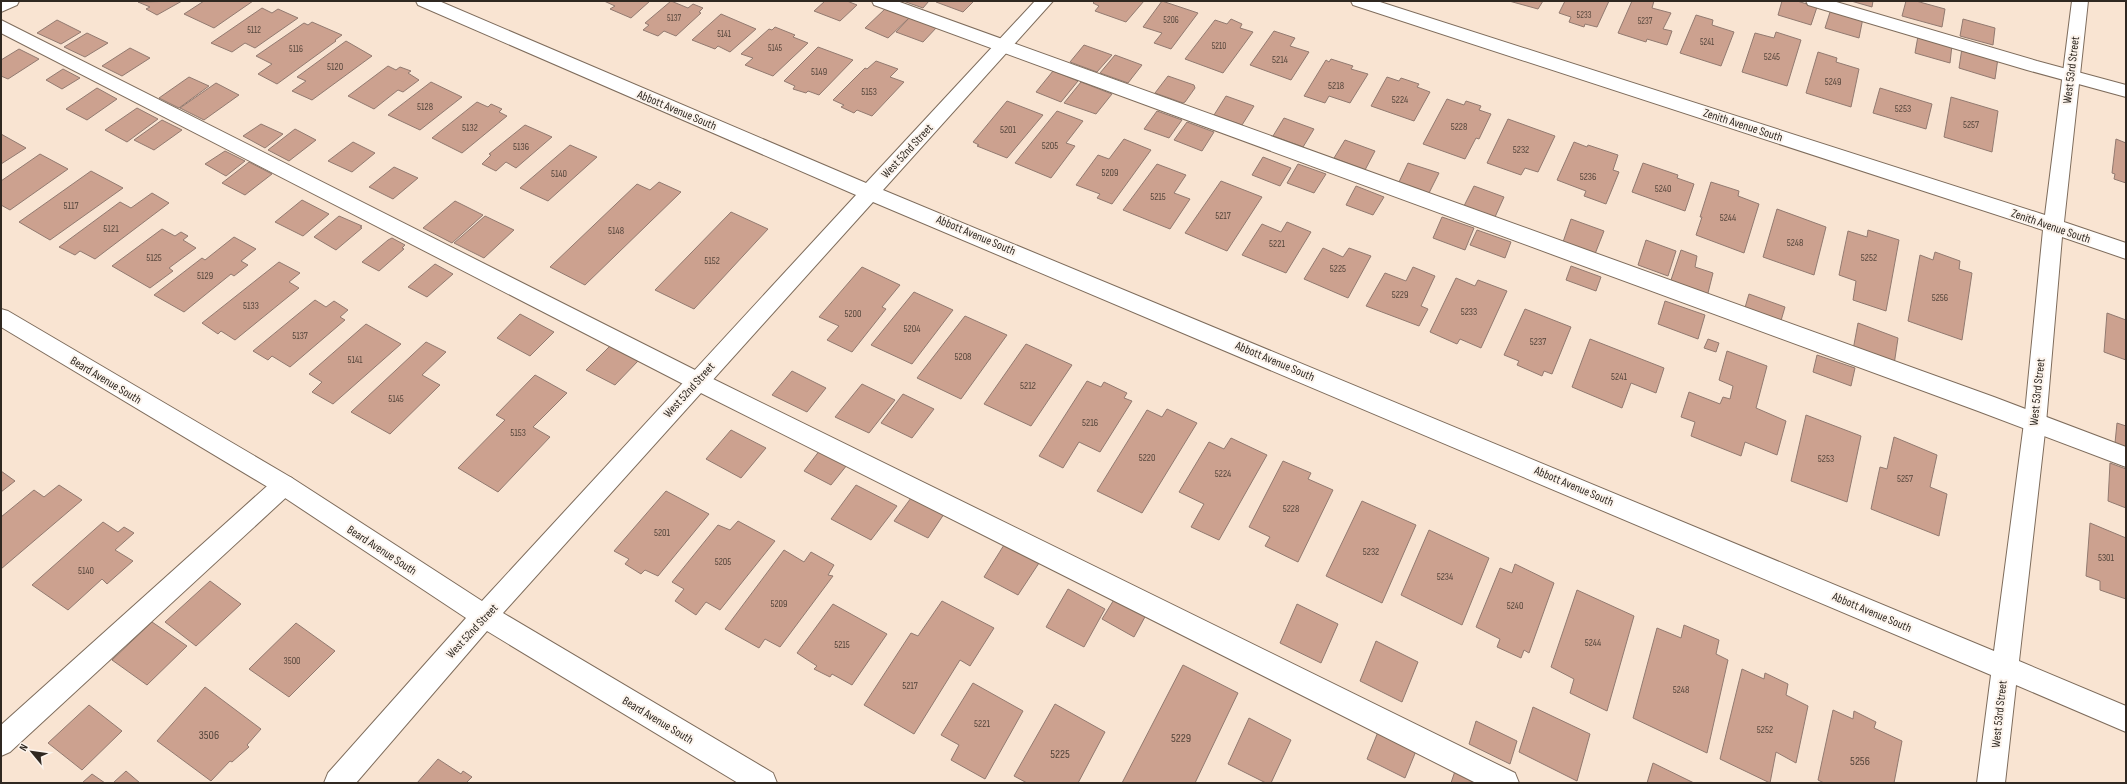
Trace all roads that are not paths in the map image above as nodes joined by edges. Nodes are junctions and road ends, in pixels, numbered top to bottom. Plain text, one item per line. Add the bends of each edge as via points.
1 (11, 1) edge
2 (424, 1) edge
3 (880, 1) edge
4 (1045, 1) edge
5 (1359, 1) edge
6 (1814, 1) edge
7 (2080, 1) edge
8 (1, 7) edge
9 (1, 26) edge
10 (1004, 47) junction
11 (2070, 77) junction
12 (2126, 91) edge
13 (870, 191) junction
14 (2054, 226) junction
15 (2126, 251) edge
16 (1, 317) edge
17 (697, 381) junction
18 (2034, 423) junction
19 (2126, 457) edge
20 (284, 485) junction
21 (486, 616) junction
22 (2004, 667) junction
23 (2126, 719) edge
24 (1, 743) edge
25 (338, 783) edge
26 (763, 783) edge
27 (1505, 783) edge
28 (1991, 783) edge

1 - 8 street
2 - 13 street, Abbott Avenue South
3 - 10 street
4 - 10 street, West 52nd Street
5 - 14 street, Zenith Avenue South
6 - 11 street
7 - 11 street, West 53rd Street
9 - 17 street
10 - 13 street, West 52nd Street
10 - 18 street
11 - 12 street
11 - 14 street, West 53rd Street
13 - 17 street, West 52nd Street
13 - 22 street, Abbott Avenue South
14 - 15 street, Zenith Avenue South
14 - 18 street, West 53rd Street
16 - 20 street, Beard Avenue South
17 - 21 street, West 52nd Street
17 - 27 street
18 - 19 street
18 - 22 street, West 53rd Street
20 - 21 street, Beard Avenue South
20 - 24 street
21 - 25 street, West 52nd Street
21 - 26 street, Beard Avenue South
22 - 23 street, Abbott Avenue South
22 - 28 street, West 53rd Street

